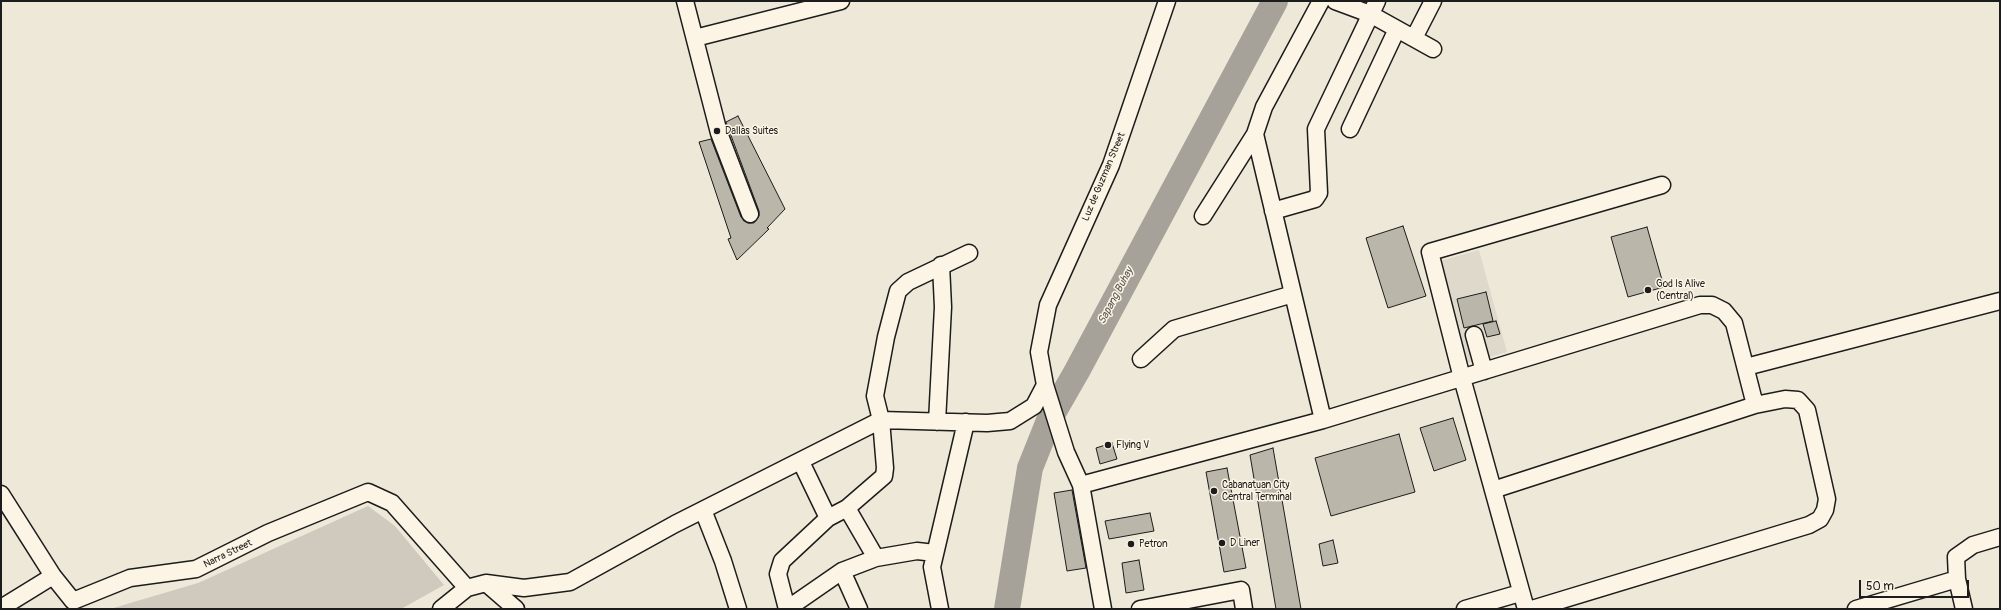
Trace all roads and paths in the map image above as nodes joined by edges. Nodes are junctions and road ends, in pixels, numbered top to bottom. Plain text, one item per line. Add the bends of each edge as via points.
1 (685, 1) edge
2 (841, 1) edge
3 (1167, 1) edge
4 (1322, 1) edge
5 (1335, 1) edge
6 (1433, 1) edge
7 (801, 6) edge
8 (1374, 7) edge
9 (1397, 29) junction
10 (695, 38) junction
11 (1414, 38) junction
12 (1433, 49) dead end
13 (1350, 129) dead end
14 (1255, 134) junction
15 (1662, 185) dead end
16 (1273, 211) junction
17 (750, 214) dead end
18 (1203, 216) dead end
19 (969, 253) dead end
20 (941, 265) junction
21 (1292, 294) junction
22 (2000, 301) edge
23 (1474, 335) dead end
24 (1141, 359) dead end
25 (1746, 367) junction
26 (1484, 371) junction
27 (1462, 378) junction
28 (1047, 391) junction
29 (1755, 405) junction
30 (881, 420) junction
31 (1323, 420) junction
32 (937, 422) junction
33 (966, 422) junction
34 (801, 462) junction
35 (1081, 485) junction
36 (1493, 490) junction
37 (1, 494) edge
38 (847, 508) junction
39 (702, 510) junction
40 (828, 518) junction
41 (2000, 537) edge
42 (935, 553) junction
43 (876, 558) junction
44 (842, 571) junction
45 (53, 576) junction
46 (1957, 579) junction
47 (486, 583) junction
48 (467, 588) junction
49 (1520, 592) junction
50 (1884, 605) edge
51 (1, 608) edge
52 (442, 609) edge
53 (516, 609) edge
54 (738, 609) edge
55 (787, 609) edge
56 (858, 609) edge
57 (940, 609) edge
58 (1103, 609) edge
59 (1140, 609) edge
60 (1244, 609) edge
61 (1465, 609) edge
62 (1526, 609) edge
63 (1532, 609) edge
64 (1856, 609) edge
65 (1964, 609) edge

1 - 10 street
2 - 7 street
3 - 28 street, Luz de Guzman Street via 1111,165 1048,305 1039,352
4 - 14 street via 1264,107
5 - 8 street
6 - 11 street
7 - 10 street
8 - 9 street
8 - 16 street via 1316,129 1320,193 1315,200
9 - 11 street
9 - 13 street
10 - 17 street via 719,133
11 - 12 street
14 - 16 street
14 - 18 street
15 - 27 street via 1430,252
16 - 21 street
19 - 20 street
20 - 30 street via 908,282 898,291 875,396
20 - 32 street via 943,307
21 - 24 street via 1174,329
21 - 31 street
22 - 25 street
23 - 26 street
25 - 26 street via 1734,323 1724,311 1712,305 1700,305
25 - 29 street
26 - 27 street
27 - 31 street
27 - 36 street
28 - 33 street via 1034,406 1010,421
28 - 35 street via 1066,452
29 - 36 street
29 - 63 street via 1785,399 1798,400 1807,410 1827,500 1820,519 1809,525
30 - 32 street
30 - 34 street
30 - 38 street via 884,476
31 - 35 street
32 - 33 street
33 - 42 street
34 - 39 street
34 - 40 street
35 - 58 street
36 - 49 street
37 - 45 street, Narra Street
38 - 40 street
38 - 43 street
39 - 47 street via 570,582 524,588
39 - 54 street via 723,561
40 - 55 street via 782,561 778,574
41 - 46 street via 1973,545 1956,557
42 - 43 street via 917,550
42 - 57 street via 932,567
43 - 44 street
44 - 55 street
44 - 56 street
45 - 48 street, Narra Street via 73,601 130,578 196,569 268,534 368,492 392,503
45 - 51 street
46 - 50 street
46 - 65 street
47 - 48 street
47 - 53 street
48 - 52 street
49 - 61 street
49 - 62 street
50 - 64 street
59 - 60 street via 1241,590

